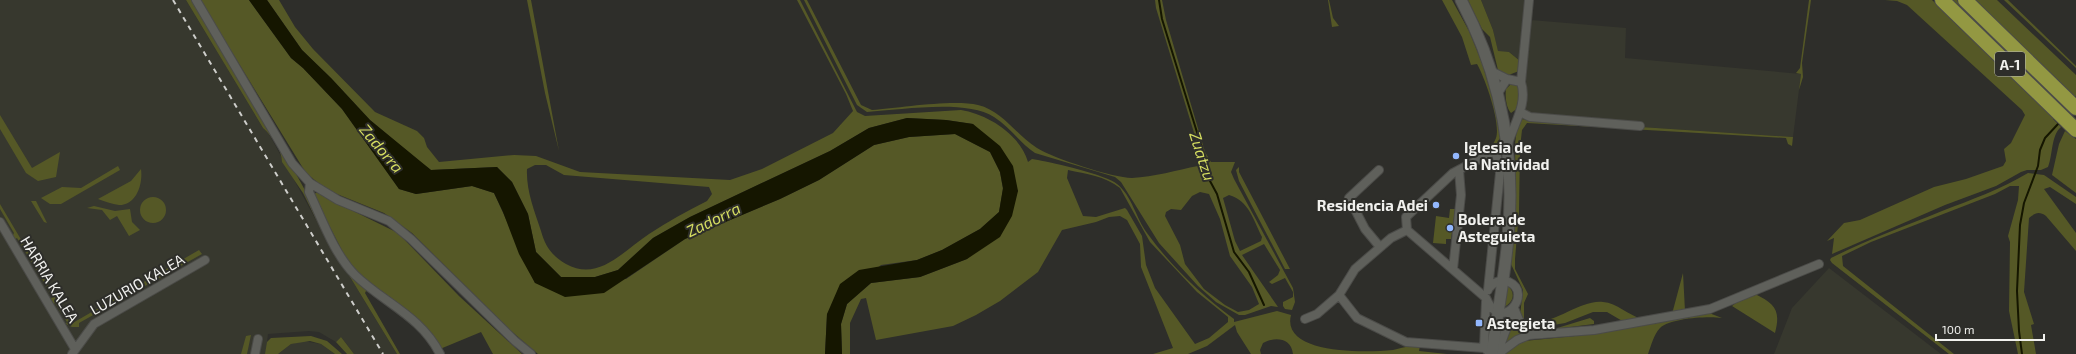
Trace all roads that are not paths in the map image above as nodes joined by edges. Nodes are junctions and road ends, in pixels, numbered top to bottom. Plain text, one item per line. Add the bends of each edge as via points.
1 (196, 0) edge
2 (1461, 0) edge
3 (1529, 0) edge
4 (1942, 0) edge
5 (1965, 0) edge
6 (1491, 71) junction
7 (1507, 79) junction
8 (1521, 82) junction
9 (1498, 94) junction
10 (2076, 108) edge
11 (1520, 114) junction
12 (1504, 117) junction
13 (1640, 126) dead end
14 (2076, 130) edge
15 (1508, 144) junction
16 (1496, 152) junction
17 (1378, 170) dead end
18 (1459, 170) junction
19 (310, 183) junction
20 (0, 222) edge
21 (1407, 230) junction
22 (1380, 247) junction
23 (206, 260) dead end
24 (1819, 264) dead end
25 (1453, 270) junction
26 (1503, 280) junction
27 (1488, 288) junction
28 (1339, 295) junction
29 (1486, 298) junction
30 (1514, 308) junction
31 (1498, 312) junction
32 (1305, 319) dead end
33 (1529, 335) junction
34 (258, 338) dead end
35 (73, 352) edge
36 (1493, 353) edge
37 (254, 354) edge
38 (440, 354) edge
39 (531, 354) edge

1 - 19 street via 292,163
2 - 6 street
3 - 8 street
4 - 14 highway, A-1
5 - 10 highway, A-1
6 - 7 street
6 - 9 street
7 - 8 street
7 - 9 street
8 - 11 street via 1523,87
9 - 12 street
11 - 12 street
11 - 13 street
11 - 15 street
12 - 15 street
15 - 16 street via 1501,146
15 - 26 street via 1509,220
16 - 18 street
16 - 27 street via 1500,173
17 - 22 street via 1349,198 1365,228
18 - 21 street via 1406,217
18 - 25 street via 1461,195
19 - 38 street via 309,192 337,250 355,274 417,322
19 - 39 street via 338,200 389,220 514,341
20 - 35 street, HARRIA KALEA
21 - 22 street
21 - 25 street
22 - 28 street via 1355,268
23 - 35 street, LUZURIO KALEA via 94,324
24 - 33 street via 1710,309 1594,330
25 - 29 street
26 - 27 street
26 - 30 street via 1510,282 1518,294
26 - 31 street
27 - 29 street
28 - 32 street via 1316,314
28 - 36 street via 1357,318 1406,342
29 - 31 street via 1490,307
29 - 36 street
30 - 31 street
30 - 33 street
30 - 36 street
31 - 36 street
33 - 36 street
34 - 37 street

